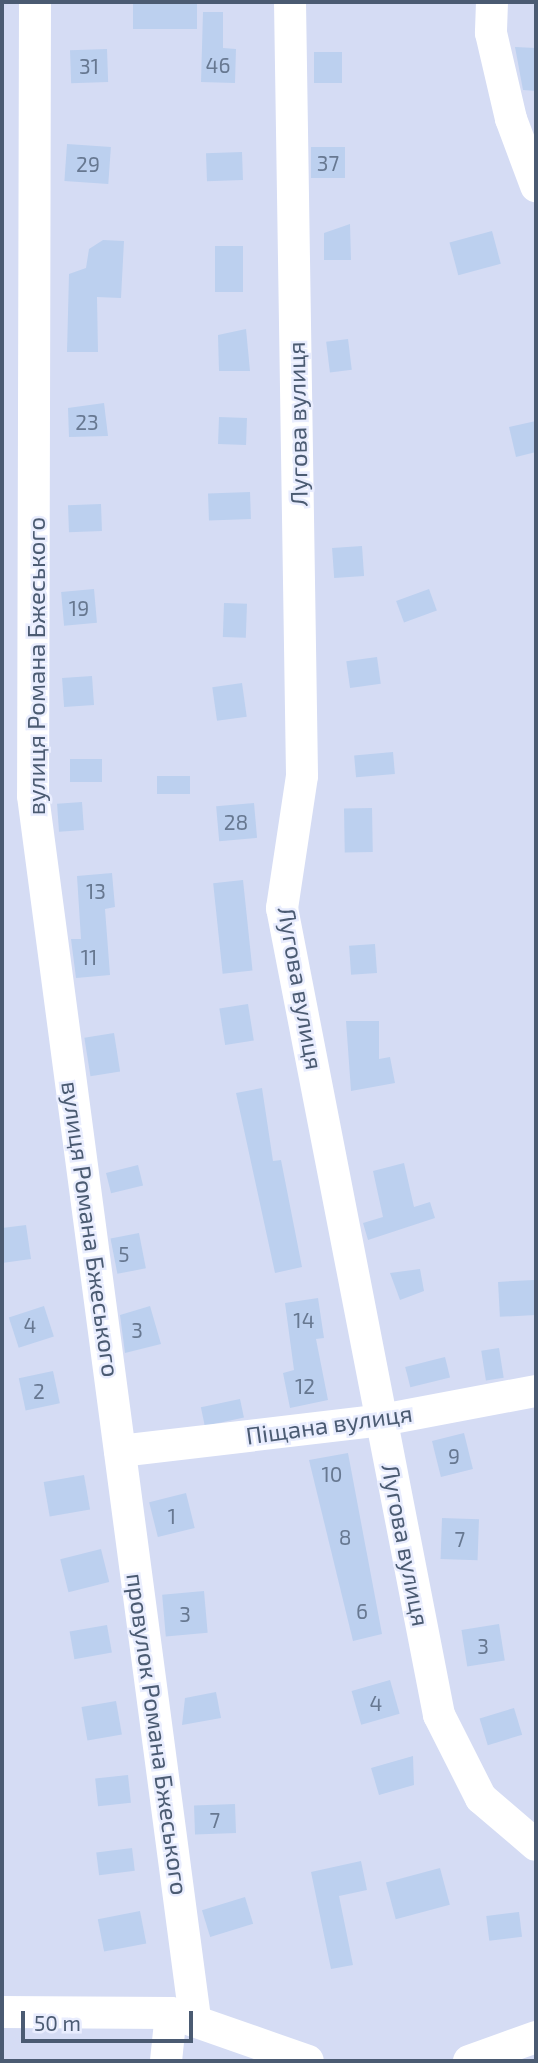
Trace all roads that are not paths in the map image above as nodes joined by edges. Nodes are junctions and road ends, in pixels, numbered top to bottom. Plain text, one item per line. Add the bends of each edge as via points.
1 (35, 2) edge
2 (290, 2) edge
3 (492, 2) edge
4 (536, 186) edge
5 (536, 1391) edge
6 (382, 1420) junction
7 (120, 1451) junction
8 (536, 1845) edge
9 (2, 2012) edge
10 (183, 2015) junction
11 (536, 2037) edge
12 (166, 2061) edge
13 (309, 2061) edge
14 (469, 2061) edge

1 - 7 street, вулиця Романа Бжеського via 33,796
2 - 6 street, Лугова вулиця via 302,776 282,908
3 - 4 street via 491,33 511,120
5 - 6 street, Піщана вулиця
6 - 7 street, Піщана вулиця
6 - 8 street, Лугова вулиця via 439,1715 481,1798
7 - 10 street, провулок Романа Бжеського
9 - 10 street
10 - 12 street, провулок Романа Бжеського
10 - 13 street
11 - 14 street

